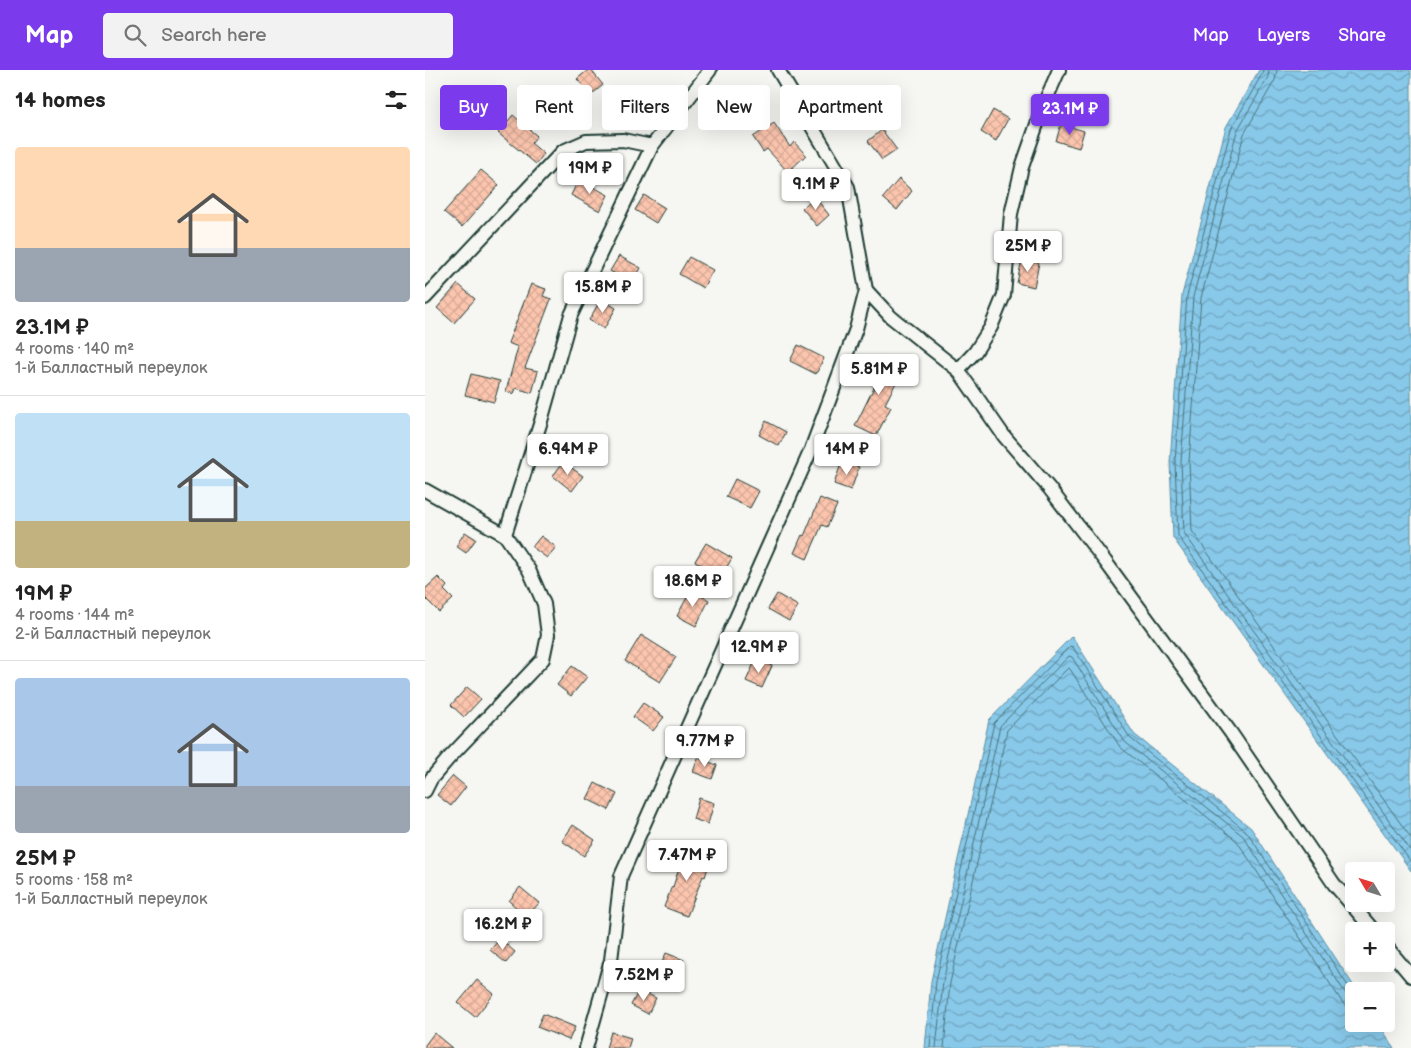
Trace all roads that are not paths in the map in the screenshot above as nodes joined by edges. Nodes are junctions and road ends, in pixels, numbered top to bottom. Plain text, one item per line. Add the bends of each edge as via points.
1 (710, 70) edge
2 (777, 70) edge
3 (1059, 70) edge
4 (652, 146) junction
5 (866, 290) junction
6 (425, 298) edge
7 (957, 370) junction
8 (425, 490) edge
9 (505, 535) junction
10 (425, 791) edge
11 (1366, 922) edge
12 (1395, 957) edge
13 (1411, 976) edge
14 (586, 1048) edge

1 - 4 street
2 - 5 street via 848,187
3 - 7 street via 1022,167 1011,214 1004,295 991,327 975,352
4 - 6 street via 623,140 586,141 563,151
4 - 9 street via 571,315
5 - 7 street via 891,317
5 - 14 street via 856,329 810,452 621,876 611,960
7 - 11 street via 1004,436 1049,488 1117,577 1231,733 1334,884
8 - 9 street
9 - 10 street via 529,570 544,604 548,635 543,659 448,759
12 - 13 street

